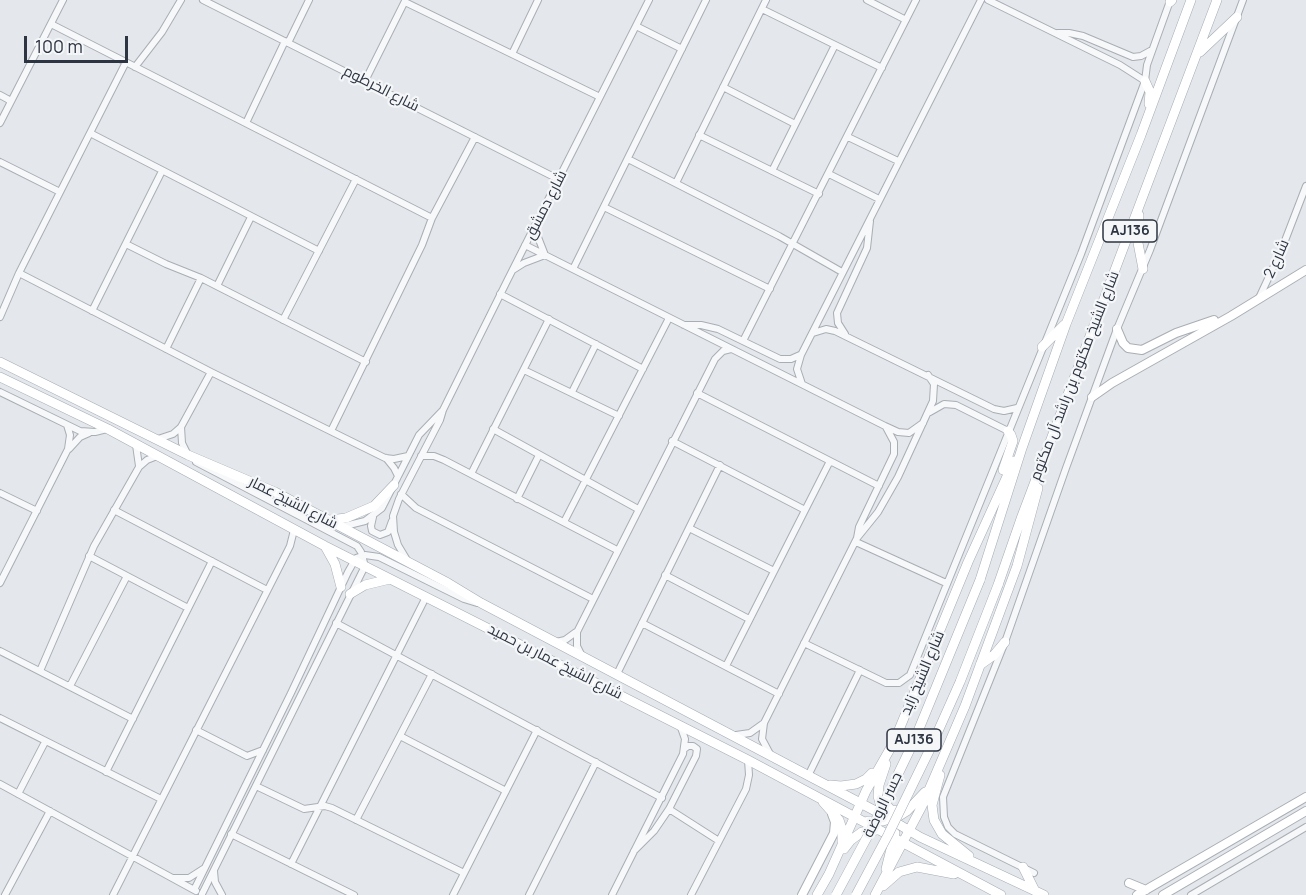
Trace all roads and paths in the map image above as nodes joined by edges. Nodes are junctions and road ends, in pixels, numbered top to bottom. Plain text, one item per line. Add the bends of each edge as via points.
1 (63, 0) edge
2 (181, 0) edge
3 (203, 0) edge
4 (309, 0) edge
5 (538, 0) edge
6 (649, 0) edge
7 (706, 0) edge
8 (766, 0) edge
9 (867, 0) edge
10 (916, 0) edge
11 (981, 0) edge
12 (988, 0) edge
13 (1191, 0) edge
14 (1217, 0) edge
15 (1242, 0) edge
16 (405, 1) edge
17 (1171, 1) edge
18 (212, 2) edge
19 (1000, 3) edge
20 (762, 9) junction
21 (1237, 17) junction
22 (906, 20) junction
23 (51, 24) junction
24 (636, 26) junction
25 (1055, 33) junction
26 (287, 42) junction
27 (835, 45) junction
28 (682, 49) junction
29 (1152, 50) junction
30 (512, 54) junction
31 (1197, 56) junction
32 (126, 62) junction
33 (135, 67) junction
34 (882, 68) junction
35 (366, 81) junction
36 (1145, 81) junction
37 (723, 87) junction
38 (0, 95) edge
39 (600, 97) junction
40 (11, 101) junction
41 (0, 123) edge
42 (246, 123) junction
43 (795, 124) junction
44 (1145, 125) junction
45 (90, 134) junction
46 (699, 135) junction
47 (475, 136) junction
48 (848, 137) junction
49 (628, 159) junction
50 (898, 161) junction
51 (0, 162) edge
52 (162, 171) junction
53 (772, 171) junction
54 (829, 174) junction
55 (356, 179) junction
56 (558, 179) junction
57 (676, 183) junction
58 (1306, 186) edge
59 (60, 192) junction
60 (819, 194) junction
61 (879, 199) junction
62 (1140, 204) junction
63 (604, 207) junction
64 (251, 217) junction
65 (432, 218) junction
66 (870, 221) junction
67 (534, 227) junction
68 (126, 244) junction
69 (525, 245) junction
70 (793, 245) junction
71 (319, 251) junction
72 (545, 255) junction
73 (1143, 269) junction
74 (573, 270) junction
75 (1306, 270) edge
76 (512, 271) junction
77 (842, 272) junction
78 (18, 273) junction
79 (201, 278) junction
80 (217, 286) junction
81 (770, 289) junction
82 (500, 294) junction
83 (1259, 298) junction
84 (92, 311) junction
85 (1237, 311) junction
86 (0, 317) edge
87 (669, 318) junction
88 (283, 320) junction
89 (549, 320) junction
90 (1066, 324) junction
91 (683, 325) junction
92 (1117, 329) junction
93 (812, 334) junction
94 (848, 336) junction
95 (712, 340) junction
96 (744, 340) junction
97 (596, 344) junction
98 (1042, 347) junction
99 (166, 349) junction
100 (730, 349) junction
101 (801, 355) junction
102 (714, 359) junction
103 (0, 362) edge
104 (366, 362) junction
105 (643, 369) junction
106 (524, 370) junction
107 (211, 372) junction
108 (928, 375) junction
109 (0, 377) edge
110 (802, 385) junction
111 (0, 392) edge
112 (572, 392) junction
113 (697, 393) junction
114 (1092, 397) junction
115 (1017, 408) junction
116 (443, 410) junction
117 (927, 414) junction
118 (619, 416) junction
119 (923, 423) junction
120 (67, 425) junction
121 (885, 426) junction
122 (181, 427) junction
123 (108, 429) junction
124 (493, 429) junction
125 (331, 431) junction
126 (1008, 431) junction
127 (90, 433) junction
128 (157, 439) junction
129 (672, 441) junction
130 (136, 445) junction
131 (1022, 448) junction
132 (68, 449) junction
133 (188, 454) junction
134 (539, 455) junction
135 (157, 456) junction
136 (408, 456) junction
137 (422, 456) junction
138 (385, 458) junction
139 (830, 461) junction
140 (1044, 462) junction
141 (720, 465) junction
142 (139, 467) junction
143 (471, 474) junction
144 (398, 476) junction
145 (586, 481) junction
146 (394, 485) junction
147 (879, 486) junction
148 (0, 493) edge
149 (401, 494) junction
150 (517, 498) junction
151 (638, 509) junction
152 (114, 510) junction
153 (805, 510) junction
154 (36, 511) junction
155 (374, 516) junction
156 (393, 516) junction
157 (328, 520) junction
158 (564, 522) junction
159 (341, 527) junction
160 (688, 528) junction
161 (294, 530) junction
162 (857, 540) junction
163 (325, 546) junction
164 (617, 550) junction
165 (89, 556) junction
166 (358, 558) junction
167 (212, 561) junction
168 (409, 562) junction
169 (968, 562) junction
170 (364, 566) junction
171 (774, 571) junction
172 (665, 575) junction
173 (127, 576) junction
174 (391, 579) junction
175 (980, 580) joint
176 (0, 583) edge
177 (946, 583) junction
178 (998, 585) joint
179 (341, 587) junction
180 (267, 590) junction
181 (350, 594) junction
182 (426, 597) junction
183 (593, 599) junction
184 (481, 603) junction
185 (188, 609) junction
186 (749, 619) junction
187 (336, 623) junction
188 (642, 623) junction
189 (577, 632) junction
190 (555, 642) junction
191 (1005, 642) junction
192 (804, 643) junction
193 (0, 651) edge
194 (581, 654) junction
195 (397, 655) junction
196 (980, 665) junction
197 (726, 666) junction
198 (860, 670) junction
199 (40, 671) junction
200 (432, 674) junction
201 (617, 674) junction
202 (70, 686) junction
203 (779, 694) junction
204 (905, 716) junction
205 (0, 718) edge
206 (133, 719) junction
207 (764, 723) junction
208 (680, 725) junction
209 (196, 730) junction
210 (537, 730) junction
211 (728, 734) junction
212 (400, 736) junction
213 (45, 742) junction
214 (894, 742) junction
215 (948, 747) junction
216 (684, 749) junction
217 (263, 750) junction
218 (247, 756) junction
219 (775, 758) junction
220 (748, 760) junction
221 (596, 762) junction
222 (106, 772) junction
223 (251, 774) junction
224 (808, 776) junction
225 (823, 783) junction
226 (931, 783) junction
227 (0, 784) edge
228 (256, 786) junction
229 (506, 791) junction
230 (18, 794) junction
231 (817, 796) junction
232 (878, 796) junction
233 (1306, 797) edge
234 (662, 798) junction
235 (161, 799) junction
236 (861, 803) junction
237 (826, 806) junction
238 (318, 808) junction
239 (669, 809) junction
240 (50, 811) junction
241 (907, 811) junction
242 (1306, 811) edge
243 (855, 815) junction
244 (887, 818) junction
245 (356, 820) junction
246 (866, 821) junction
247 (1306, 827) edge
248 (879, 830) junction
249 (231, 834) junction
250 (902, 835) junction
251 (719, 841) junction
252 (842, 845) junction
253 (891, 849) junction
254 (633, 852) junction
255 (132, 856) junction
256 (978, 863) junction
257 (207, 864) junction
258 (291, 864) junction
259 (1023, 867) junction
260 (214, 870) junction
261 (464, 873) junction
262 (1034, 873) dead end
263 (829, 874) junction
264 (886, 874) junction
265 (966, 876) junction
266 (172, 878) junction
267 (1129, 883) dead end
268 (194, 890) junction
269 (1146, 890) junction
270 (1164, 893) edge
271 (203, 894) edge
272 (1042, 894) edge
273 (5, 895) edge
274 (113, 895) edge
275 (222, 895) edge
276 (354, 895) edge
277 (453, 895) edge
278 (529, 895) edge
279 (612, 895) edge
280 (691, 895) edge
281 (802, 895) edge
282 (817, 895) edge
283 (836, 895) edge
284 (856, 895) edge
285 (876, 895) edge
286 (1001, 895) edge
287 (1137, 895) edge
288 (1191, 895) edge

1 - 23 street
2 - 33 street
3 - 18 street, شارع الخرطوم
4 - 26 street
5 - 30 street
6 - 24 street, شارع دمشق
7 - 28 street
8 - 20 street
9 - 22 street
10 - 22 street
11 - 50 street
12 - 19 street
13 - 44 main road, شارع الشيخ مكتوم بن راشد آل مكتوم / AJ136
14 - 31 main road, شارع الشيخ مكتوم بن راشد آل مكتوم / AJ136
15 - 21 street
16 - 30 street
16 - 35 street
17 - 29 street
18 - 26 street, شارع الخرطوم
19 - 25 street
20 - 27 street
20 - 37 street
21 - 31 main road
21 - 73 street
22 - 34 street
23 - 32 street
23 - 40 street
24 - 28 street
24 - 39 street, شارع دمشق
25 - 29 street via 1083,36 1129,56 1141,56
25 - 36 street
26 - 35 street, شارع الخرطوم
26 - 42 street
27 - 34 street
27 - 43 street
28 - 49 street
29 - 36 street
30 - 39 street
31 - 62 main road, شارع الشيخ مكتوم بن راشد آل مكتوم / AJ136
32 - 33 street
32 - 45 street
33 - 42 street
34 - 48 street
35 - 47 street, شارع الخرطوم
36 - 44 main road via 1150,92
36 - 98 street
37 - 43 street
37 - 46 street
38 - 40 street
39 - 56 street, شارع دمشق
40 - 41 street
42 - 55 street
43 - 53 street
44 - 90 main road, شارع الشيخ مكتوم بن راشد آل مكتوم / AJ136
45 - 52 street
45 - 59 street
46 - 53 street
46 - 57 street
47 - 56 street, شارع الخرطوم
47 - 65 street
48 - 50 street
48 - 54 street
49 - 57 street
49 - 63 street
50 - 61 street
51 - 59 street
52 - 64 street
52 - 68 street
53 - 60 street
54 - 60 street
54 - 61 street
55 - 65 street
55 - 71 street
56 - 67 street, شارع دمشق
57 - 70 street
58 - 83 street, شارع 2
59 - 78 street
60 - 70 street
61 - 66 street
62 - 73 main road via 1137,243
62 - 140 main road, شارع الشيخ مكتوم بن راشد آل مكتوم / AJ136
63 - 74 street
63 - 81 street
64 - 71 street
64 - 80 street
65 - 104 street via 423,245
66 - 77 street
66 - 94 street via 867,248 837,313 840,328
67 - 69 street, شارع دمشق
67 - 72 street
68 - 79 street
68 - 84 street
69 - 72 street
69 - 76 street, شارع دمشق
70 - 77 street
70 - 81 street
71 - 88 street
72 - 74 street
72 - 76 street
73 - 92 street
74 - 87 street
75 - 83 street
76 - 82 street, شارع دمشق
77 - 93 street
78 - 84 street
78 - 86 street
79 - 80 street
79 - 99 street
80 - 88 street
81 - 96 street
82 - 89 street
82 - 116 street, شارع دمشق
83 - 85 street
84 - 99 street
85 - 92 street via 1142,350 1123,343
85 - 114 street
87 - 91 street
87 - 105 street
88 - 104 street
89 - 97 street
89 - 106 street
90 - 98 main road
90 - 131 main road, شارع الشيخ مكتوم بن راشد آل مكتوم / AJ136
91 - 95 street
91 - 96 street via 710,327
92 - 114 street
93 - 94 street via 826,329
93 - 101 street
94 - 108 street
95 - 100 street
95 - 102 street via 716,349
96 - 101 street via 780,358
97 - 105 street
97 - 112 street
98 - 115 street
99 - 107 street
100 - 102 street
100 - 110 street
101 - 110 street via 796,369
102 - 113 street
103 - 128 main road, شارع الشيخ عمار
104 - 125 street
105 - 118 street
106 - 112 street
106 - 124 street
107 - 122 street
107 - 125 street
108 - 115 street via 994,409
108 - 117 street via 935,390
109 - 123 main road
110 - 121 street
111 - 120 street
112 - 118 street
113 - 129 street
113 - 139 street
114 - 191 street
115 - 126 street
116 - 136 street, شارع دمشق via 422,430
116 - 137 street, شارع دمشق
117 - 119 street
117 - 126 street via 950,404
118 - 145 street
119 - 121 street via 915,431 904,433
119 - 162 street via 889,495
120 - 127 street
120 - 132 street
121 - 147 street via 895,448
122 - 128 street via 168,437
122 - 133 street via 182,443
123 - 127 street
123 - 130 main road, شارع الشيخ عمار بن حميد
124 - 134 street
124 - 143 street
125 - 138 street
126 - 169 main road via 1013,441 1011,449
126 - 177 street
127 - 132 street
128 - 133 main road, شارع الشيخ عمار
129 - 141 street
129 - 151 street
130 - 135 main road, شارع الشيخ عمار بن حميد
130 - 142 street
131 - 169 main road, شارع الشيخ زايد via 1003,481
131 - 175 main road, شارع الشيخ مكتوم بن راشد آل مكتوم / AJ136
132 - 154 street
133 - 157 main road, شارع الشيخ عمار via 264,486
133 - 166 street via 200,465 357,546
134 - 145 street
134 - 150 street
135 - 142 street
135 - 161 main road, شارع الشيخ عمار بن حميد
136 - 138 street
136 - 144 street, شارع دمشق
137 - 143 street via 439,458
137 - 149 street, شارع دمشق
138 - 144 street
139 - 147 street
139 - 153 street
140 - 178 main road, شارع الشيخ مكتوم بن راشد آل مكتوم / AJ136
140 - 196 main road via 1017,566
141 - 153 street
141 - 160 street
142 - 152 street
143 - 150 street
144 - 146 street, شارع دمشق
145 - 151 street
145 - 158 street
146 - 155 street, شارع دمشق
146 - 157 main road via 374,506 346,518
147 - 162 street via 859,527
148 - 154 street
149 - 156 street, شارع دمشق
149 - 183 street via 408,502
150 - 158 street
151 - 164 street
152 - 165 street
152 - 167 street
153 - 171 street
154 - 176 street
155 - 156 street via 371,526 380,535 388,531
155 - 159 street
156 - 168 street via 396,538
157 - 159 main road, شارع الشيخ عمار
158 - 164 street
159 - 168 main road, شارع الشيخ عمار
160 - 171 street
160 - 172 street
161 - 163 main road, شارع الشيخ عمار بن حميد
161 - 180 street
162 - 177 street
162 - 192 street
163 - 166 main road, شارع الشيخ عمار بن حميد
163 - 179 main road
164 - 183 street
165 - 173 street
165 - 199 street
166 - 170 main road, شارع الشيخ عمار بن حميد
166 - 179 street
166 - 184 street via 380,557 464,599
167 - 180 street
167 - 185 street
168 - 184 main road, شارع الشيخ عمار
169 - 204 main road, شارع الشيخ زايد
170 - 174 main road, شارع الشيخ عمار بن حميد
170 - 181 street
171 - 186 street
172 - 186 street
172 - 188 street
173 - 185 street
173 - 202 street
174 - 181 main road via 365,585
174 - 182 main road, شارع الشيخ عمار بن حميد
175 - 283 main road, جسر الروضة / AJ136, bridge via 914,741
177 - 198 street via 910,675 899,683 886,682
178 - 284 main road, جسر الروضة / AJ136, bridge via 931,747
179 - 217 street
180 - 209 street
181 - 187 street
182 - 195 street
182 - 208 main road, شارع الشيخ عمار بن حميد
183 - 189 street
184 - 190 main road, شارع الشيخ عمار
185 - 206 street
186 - 197 street
187 - 195 street
187 - 228 street
188 - 197 street
188 - 201 street
189 - 190 street
189 - 194 street
190 - 194 main road, شارع الشيخ عمار
191 - 196 main road
191 - 259 street via 946,786 942,807 955,834
192 - 198 street
192 - 203 street
193 - 199 street
194 - 201 main road, شارع الشيخ عمار بن حميد
195 - 200 street
195 - 238 street
196 - 215 main road
197 - 203 street
198 - 224 street
199 - 202 street
200 - 210 street
200 - 212 street
201 - 211 main road, شارع الشيخ عمار بن حميد
202 - 206 street
203 - 207 street
204 - 214 main road, شارع الشيخ زايد
204 - 225 main road via 866,779 841,786
205 - 213 street
206 - 222 street
207 - 211 street via 750,733
207 - 219 street via 763,742
208 - 216 street
208 - 220 main road, شارع الشيخ عمار بن حميد
209 - 218 street
209 - 235 street
210 - 221 street
210 - 229 street
211 - 219 main road, شارع الشيخ عمار بن حميد
212 - 229 street
212 - 245 street
213 - 222 street
213 - 230 street
214 - 232 main road
214 - 236 main road, شارع الشيخ زايد
215 - 226 main road
215 - 256 main road via 933,798 934,820 942,834
216 - 234 street
216 - 239 street via 693,746 697,754
217 - 218 street
217 - 223 street
218 - 223 street
219 - 224 main road, شارع الشيخ عمار بن حميد
220 - 231 main road, شارع الشيخ عمار بن حميد
220 - 251 street via 746,789
221 - 234 street
221 - 278 street
222 - 235 street
223 - 257 street
224 - 225 main road, شارع الشيخ عمار بن حميد
225 - 236 main road, شارع الشيخ عمار بن حميد
226 - 241 main road
226 - 250 main road
227 - 230 street
228 - 238 street via 301,808
228 - 249 street
229 - 261 street
230 - 240 street
231 - 237 main road
231 - 243 main road, شارع الشيخ عمار بن حميد
232 - 241 main road via 891,810
232 - 244 main road
233 - 269 street
234 - 254 street
235 - 255 street
236 - 243 main road, شارع الشيخ زايد
236 - 244 main road, شارع الشيخ عمار بن حميد
237 - 252 main road via 841,824
237 - 281 street via 834,818 835,829
238 - 245 street via 329,807
238 - 258 street
239 - 251 street
239 - 254 street
240 - 255 street
240 - 273 street
241 - 244 main road
242 - 270 street
243 - 246 main road, شارع الشيخ عمار بن حميد
243 - 252 main road, شارع الشيخ زايد
244 - 246 main road
244 - 250 main road, شارع الشيخ عمار بن حميد
244 - 250 main road
245 - 261 street
246 - 248 main road, شارع الشيخ عمار بن حميد
247 - 288 street
248 - 250 main road, شارع الشيخ عمار بن حميد
248 - 253 main road via 889,837
248 - 263 main road via 862,832 851,840
249 - 258 street
249 - 260 street
250 - 253 main road
250 - 256 main road, شارع الشيخ عمار بن حميد via 920,837
250 - 264 main road
250 - 265 main road, شارع الشيخ عمار بن حميد
251 - 280 street
252 - 263 main road, شارع الشيخ زايد
253 - 264 main road
254 - 279 street
255 - 266 street
255 - 274 street
256 - 272 main road, شارع الشيخ عمار بن حميد
257 - 266 street via 189,878
257 - 268 street
258 - 276 street
259 - 262 street
259 - 272 main road
260 - 271 street
260 - 275 street
261 - 277 street
263 - 282 main road, شارع الشيخ زايد
264 - 285 main road
265 - 285 main road via 926,867 908,868 892,876
265 - 286 main road, شارع الشيخ عمار بن حميد
266 - 268 street
267 - 269 street
268 - 271 street
269 - 287 street

